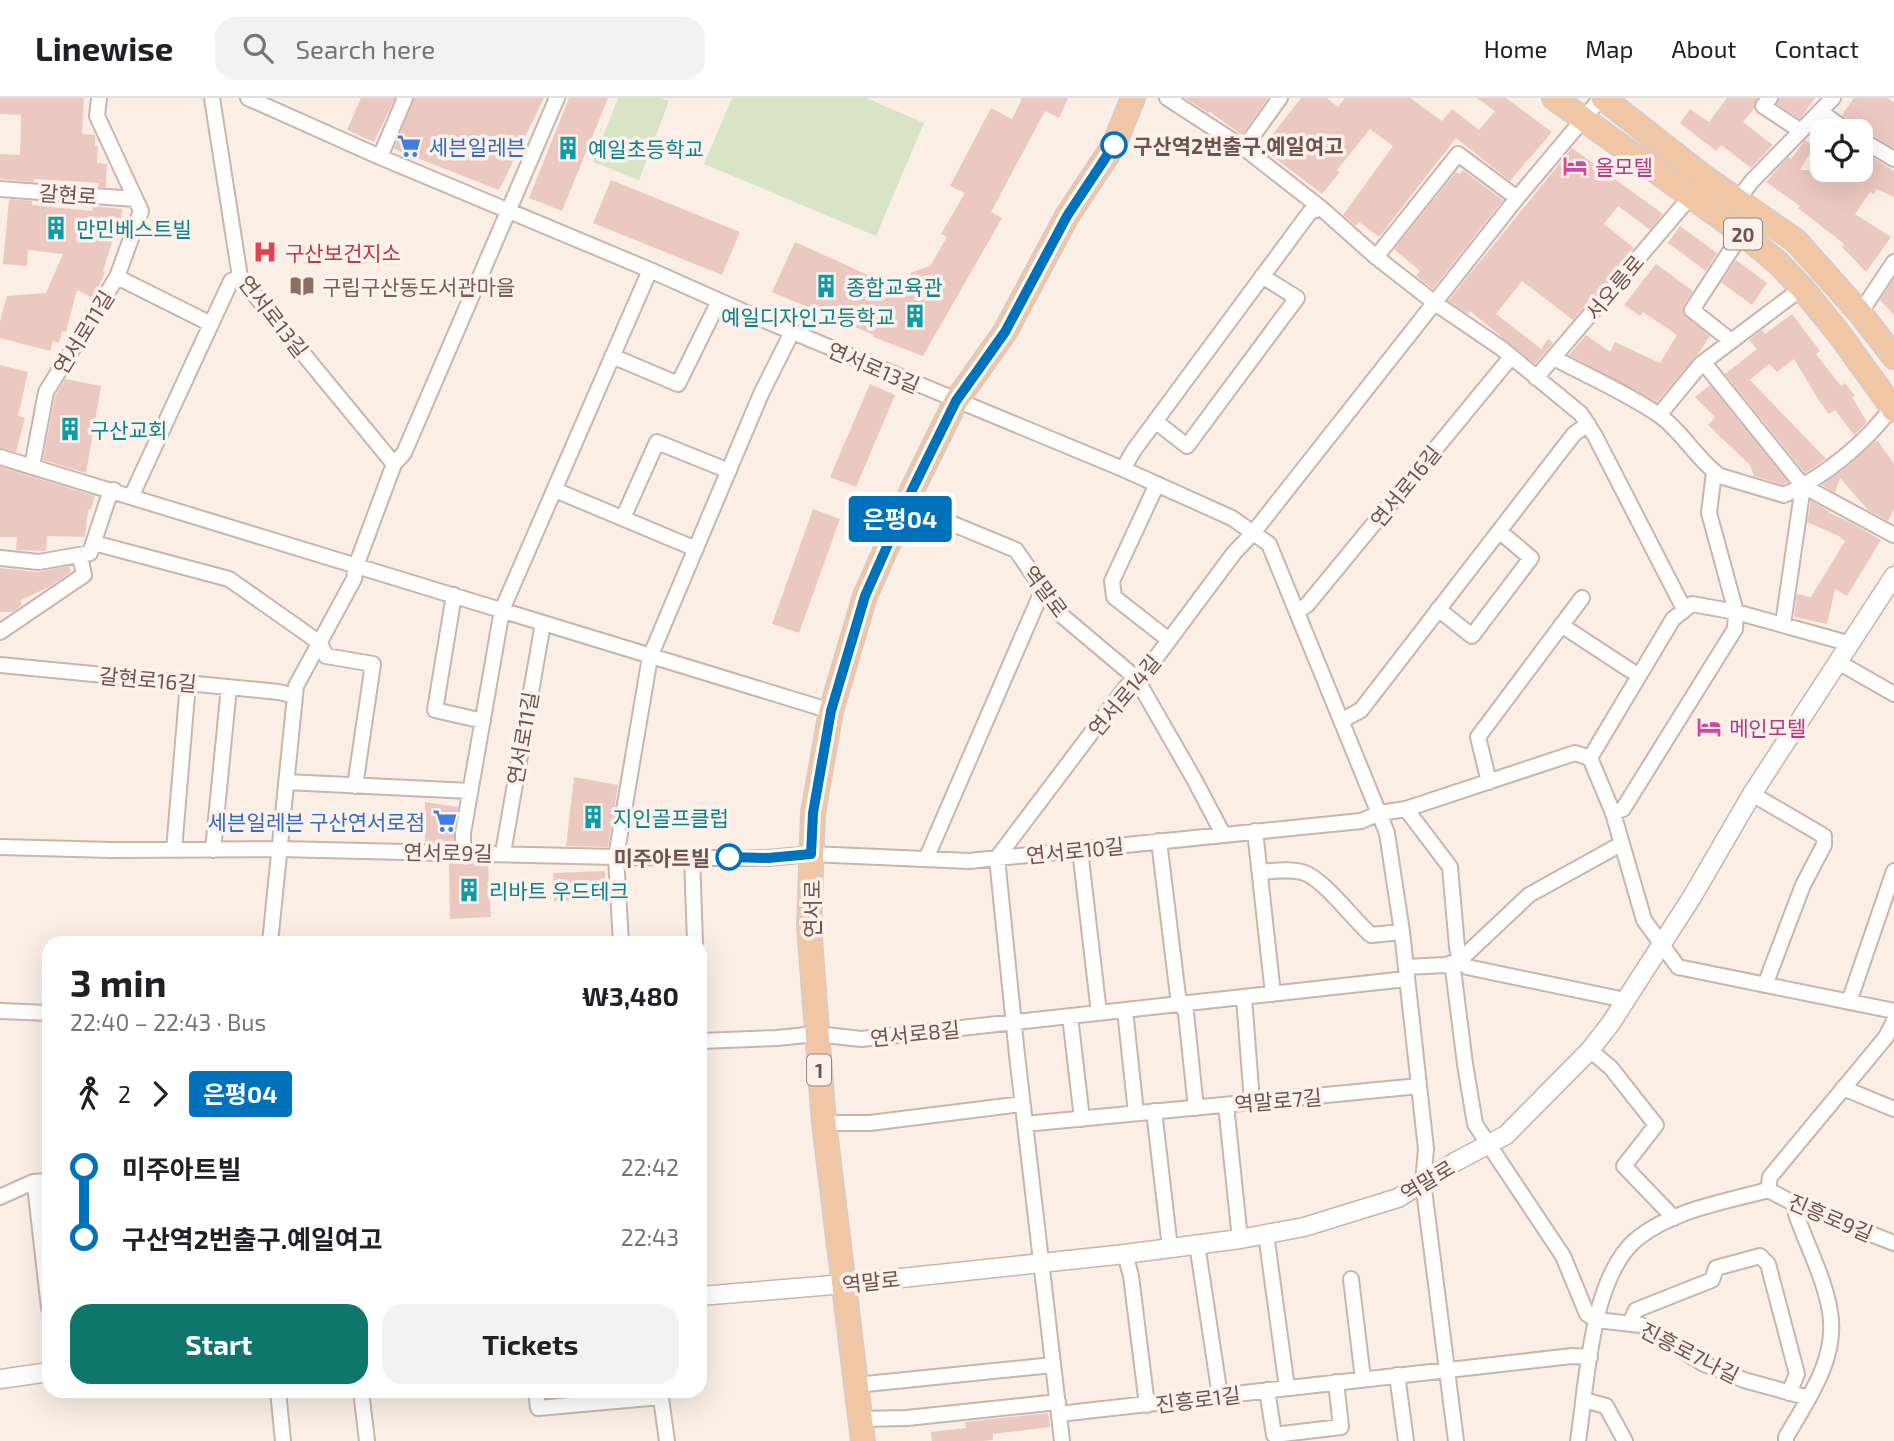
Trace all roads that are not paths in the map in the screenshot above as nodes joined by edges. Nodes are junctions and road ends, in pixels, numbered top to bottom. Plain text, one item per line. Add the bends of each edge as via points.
1 (99, 98) edge
2 (212, 98) edge
3 (248, 98) edge
4 (405, 98) edge
5 (557, 98) edge
6 (1133, 98) edge
7 (1167, 98) edge
8 (1280, 98) edge
9 (1554, 98) edge
10 (1602, 98) edge
11 (1833, 98) edge
12 (1767, 102) edge
13 (1820, 111) junction
14 (1831, 119) edge
15 (1585, 120) junction
16 (1801, 131) junction
17 (1873, 147) edge
18 (1244, 148) junction
19 (380, 157) junction
20 (1894, 159) edge
21 (0, 189) edge
22 (1691, 196) junction
23 (1517, 198) junction
24 (135, 199) junction
25 (1738, 199) junction
26 (1321, 208) junction
27 (509, 211) junction
28 (1742, 233) junction
29 (1376, 257) junction
30 (1894, 262) edge
31 (650, 270) junction
32 (1262, 276) junction
33 (117, 277) junction
34 (240, 277) junction
35 (1802, 288) junction
36 (719, 301) junction
37 (1435, 303) junction
38 (1860, 313) junction
39 (211, 324) junction
40 (792, 332) junction
41 (1730, 340) junction
42 (612, 356) junction
43 (1511, 357) junction
44 (1894, 357) edge
45 (1554, 358) junction
46 (1695, 366) junction
47 (1536, 378) junction
48 (956, 401) junction
49 (1893, 408) edge
50 (1659, 415) junction
51 (1155, 421) junction
52 (1588, 424) junction
53 (0, 457) edge
54 (394, 464) junction
55 (32, 467) junction
56 (1123, 469) junction
57 (729, 471) junction
58 (1714, 472) junction
59 (1157, 484) junction
60 (1803, 486) junction
61 (555, 489) junction
62 (114, 490) junction
63 (132, 495) junction
64 (907, 505) junction
65 (623, 519) junction
66 (1499, 531) junction
67 (1253, 533) junction
68 (1894, 535) edge
69 (94, 543) junction
70 (696, 549) junction
71 (80, 556) junction
72 (0, 558) edge
73 (356, 566) junction
74 (1894, 576) edge
75 (1043, 589) junction
76 (454, 595) junction
77 (1582, 598) dead end
78 (1438, 609) junction
79 (1684, 609) junction
80 (502, 610) junction
81 (1297, 612) junction
82 (1736, 612) junction
83 (543, 623) junction
84 (1783, 624) junction
85 (1561, 625) junction
86 (0, 632) edge
87 (1169, 640) junction
88 (320, 643) junction
89 (1851, 644) junction
90 (650, 657) junction
91 (1838, 662) junction
92 (0, 665) edge
93 (1639, 676) junction
94 (1136, 678) junction
95 (188, 683) junction
96 (229, 687) junction
97 (1894, 694) edge
98 (295, 696) junction
99 (831, 711) junction
100 (483, 721) junction
101 (1341, 721) junction
102 (1590, 758) junction
103 (286, 782) junction
104 (1489, 782) junction
105 (355, 786) junction
106 (470, 791) junction
107 (1752, 794) junction
108 (1406, 809) junction
109 (1380, 813) junction
110 (1613, 813) junction
111 (1255, 831) junction
112 (1223, 834) junction
113 (1159, 841) junction
114 (1621, 844) junction
115 (0, 847) edge
116 (279, 849) junction
117 (174, 850) junction
118 (213, 850) junction
119 (1080, 850) junction
120 (463, 853) junction
121 (503, 853) junction
122 (811, 854) junction
123 (692, 856) junction
124 (617, 857) junction
125 (997, 858) junction
126 (926, 859) junction
127 (1894, 871) edge
128 (1260, 872) junction
129 (1402, 932) junction
130 (271, 936) edge
131 (621, 936) edge
132 (695, 936) edge
133 (1661, 945) junction
134 (1460, 960) junction
135 (1406, 973) junction
136 (1765, 985) junction
137 (1273, 994) junction
138 (1244, 998) junction
139 (1625, 1000) junction
140 (1849, 1002) junction
141 (1182, 1004) junction
142 (1125, 1010) junction
143 (0, 1011) edge
144 (1894, 1011) edge
145 (42, 1013) edge
146 (1099, 1013) junction
147 (1070, 1016) junction
148 (1894, 1021) edge
149 (1013, 1022) junction
150 (817, 1034) junction
151 (707, 1041) edge
152 (1590, 1050) junction
153 (1419, 1086) junction
154 (1843, 1088) junction
155 (1252, 1102) junction
156 (1022, 1104) junction
157 (1226, 1105) junction
158 (1196, 1108) junction
159 (1894, 1109) edge
160 (1154, 1111) junction
161 (1136, 1113) junction
162 (1082, 1119) junction
163 (824, 1124) junction
164 (1025, 1124) junction
165 (1489, 1144) junction
166 (42, 1181) edge
167 (33, 1182) junction
168 (1423, 1182) junction
169 (1768, 1190) junction
170 (0, 1197) edge
171 (1799, 1206) junction
172 (1674, 1218) junction
173 (1266, 1234) junction
174 (1240, 1238) junction
175 (1894, 1243) edge
176 (1197, 1244) junction
177 (42, 1247) edge
178 (1170, 1248) junction
179 (1125, 1254) junction
180 (1041, 1263) junction
181 (1351, 1279) dead end
182 (845, 1284) junction
183 (707, 1295) edge
184 (1597, 1320) junction
185 (1630, 1323) junction
186 (1590, 1357) junction
187 (1053, 1365) junction
188 (1447, 1371) junction
189 (42, 1373) edge
190 (1397, 1376) junction
191 (0, 1379) edge
192 (1363, 1379) junction
193 (1336, 1382) junction
194 (856, 1385) junction
195 (1287, 1388) junction
196 (1267, 1390) junction
197 (1789, 1393) junction
198 (1220, 1396) junction
199 (279, 1398) edge
200 (362, 1398) edge
201 (537, 1398) edge
202 (626, 1398) edge
203 (662, 1398) edge
204 (1808, 1398) junction
205 (1584, 1400) junction
206 (1147, 1405) junction
207 (1058, 1408) junction
208 (862, 1430) edge
209 (283, 1441) edge
210 (367, 1441) edge
211 (667, 1441) edge
212 (1062, 1441) edge
213 (1406, 1441) edge
214 (1456, 1441) edge
215 (1578, 1441) edge
216 (1625, 1441) edge
217 (1786, 1441) edge

1 - 24 street via 97,116
2 - 34 street, 연서로13길
3 - 19 street, 연서로13길
4 - 19 street
5 - 27 street
6 - 48 main road, 연서로 / 1 via 1114,145 1067,216 1005,332
7 - 18 street
8 - 18 street
9 - 15 main road, 20
10 - 15 street
10 - 25 main road, 20
11 - 13 street
12 - 16 street
13 - 14 street
13 - 16 street
15 - 22 main road, 20
15 - 23 street
16 - 25 street
17 - 20 street
18 - 26 street
19 - 27 street, 연서로13길
21 - 24 street, 갈현로
22 - 28 main road, 20
22 - 45 street, 서오릉로
23 - 29 street via 1458,154
23 - 37 street
24 - 33 street, 연서로11길 via 141,211
25 - 38 main road, 20 via 1796,241
26 - 29 street
26 - 32 street via 1310,212
27 - 31 street, 연서로13길
27 - 54 street via 404,453
28 - 35 main road, 20
28 - 41 street via 1692,310
29 - 37 street
30 - 38 street
31 - 36 street, 연서로13길
31 - 42 street
32 - 51 street
32 - 51 street via 1297,298 1187,446
33 - 39 street
33 - 55 street, 연서로11길 via 46,392
34 - 39 street via 231,281
34 - 54 street, 연서로13길
35 - 41 street
35 - 49 main road, 20
36 - 40 street, 연서로13길
36 - 42 street via 678,384
37 - 43 street
37 - 67 street
38 - 44 main road, 20
39 - 63 street
40 - 48 street, 연서로13길
40 - 57 street
41 - 46 street
42 - 61 street
43 - 47 street
43 - 81 street, 연서로16길
45 - 47 street, 서오릉로
45 - 50 street
46 - 50 street
46 - 60 street
47 - 52 street
48 - 56 street
48 - 64 main road, 연서로 / 1
49 - 60 street via 1877,428
50 - 58 street
51 - 56 street
52 - 66 street via 1574,434
52 - 79 street
53 - 55 street
54 - 73 street
55 - 62 street
56 - 59 street
57 - 65 street via 657,442
57 - 70 street
58 - 60 street via 1784,495
58 - 82 street via 1709,513
59 - 67 street via 1232,518
59 - 87 street via 1112,582 1114,597
60 - 68 street
60 - 84 street
61 - 65 street
61 - 80 street
62 - 63 street
62 - 69 street
63 - 73 street
64 - 75 street, 역말로 via 1016,550
64 - 99 main road, 연서로 / 1 via 865,596
65 - 70 street
66 - 78 street
66 - 78 street via 1531,558 1472,636
67 - 81 street via 1269,544
67 - 87 street, 연서로14길
69 - 71 street via 90,553
69 - 88 street via 229,579
70 - 90 street
71 - 72 street via 39,562
71 - 86 street via 84,575
73 - 76 street
73 - 88 street via 354,579
74 - 89 street, 역말로
75 - 94 street, 역말로 via 1060,614
75 - 126 street
76 - 80 street
76 - 100 street, 연서로11길 via 435,710
77 - 85 street
78 - 101 street via 1361,710
79 - 82 street via 1692,604
79 - 93 street via 1673,619
80 - 83 street
80 - 100 street, 연서로11길
81 - 101 street
82 - 84 street
82 - 110 street via 1735,629 1623,809
83 - 90 street
83 - 121 street, 연서로11길
84 - 89 street
85 - 93 street
85 - 104 street via 1478,737
87 - 94 street, 연서로14길
88 - 98 street via 296,685
88 - 105 street via 326,656 373,664
89 - 91 street, 역말로
90 - 99 street
90 - 124 street
91 - 97 street
91 - 107 street, 역말로
92 - 95 street, 갈현로16길
93 - 102 street
94 - 112 street
94 - 125 street, 연서로14길
95 - 96 street, 갈현로16길
95 - 117 street
96 - 98 street, 갈현로16길
96 - 118 street
98 - 103 street
99 - 122 main road, 연서로 / 1 via 813,813
100 - 106 street, 연서로11길
101 - 109 street
102 - 104 street, 연서로10길 via 1575,753
102 - 110 street
103 - 105 street
103 - 116 street
104 - 108 street, 연서로10길
105 - 106 street
106 - 120 street, 연서로11길
107 - 133 street, 역말로
107 - 136 street via 1824,836
108 - 109 street, 연서로10길
108 - 134 street via 1450,867
109 - 111 street, 연서로10길 via 1361,821
109 - 129 street
110 - 114 street
111 - 112 street, 연서로10길
111 - 128 street
112 - 113 street, 연서로10길
113 - 119 street, 연서로10길
113 - 141 street
114 - 133 street via 1644,920
114 - 134 street via 1529,895
115 - 117 street, 연서로9길
116 - 118 street, 연서로9길
116 - 120 street, 연서로9길
116 - 130 street
117 - 118 street, 연서로9길
119 - 125 street, 연서로10길
119 - 146 street
120 - 121 street, 연서로9길
121 - 124 street, 연서로9길
122 - 123 street, 연서로9길
122 - 126 street, 연서로10길
122 - 150 main road, 연서로 / 1 via 809,926
123 - 124 street, 연서로9길
123 - 132 street
124 - 131 street
125 - 126 street, 연서로10길
125 - 149 street
127 - 140 street
128 - 129 street via 1306,873 1330,891 1371,935
128 - 137 street
129 - 135 street
133 - 136 street via 1678,967
133 - 139 street, 역말로
134 - 135 street
134 - 139 street via 1467,967
134 - 165 street via 1454,969 1465,1064 1475,1124
135 - 137 street, 연서로8길
135 - 153 street
136 - 140 street
137 - 138 street, 연서로8길
138 - 141 street, 연서로8길
138 - 155 street
139 - 152 street, 역말로
140 - 144 street
141 - 142 street, 연서로8길
141 - 158 street
142 - 146 street, 연서로8길
142 - 161 street
143 - 145 street
146 - 147 street, 연서로8길
147 - 149 street, 연서로8길
147 - 162 street
148 - 154 street
149 - 150 street, 연서로8길 via 861,1039
149 - 156 street
150 - 151 street, 연서로8길
150 - 163 main road, 연서로 / 1
152 - 165 street, 역말로 via 1506,1135
152 - 172 street via 1611,1068 1656,1125 1624,1166
153 - 155 street, 역말로7길
153 - 168 street via 1426,1149
154 - 159 street
154 - 169 street via 1770,1177
155 - 157 street, 역말로7길
156 - 163 street via 870,1123
156 - 164 street
157 - 158 street, 역말로7길
157 - 174 street
158 - 160 street, 역말로7길
160 - 161 street, 역말로7길
160 - 178 street
161 - 162 street
162 - 164 street
163 - 182 main road, 연서로 / 1
164 - 180 street
165 - 168 street, 역말로
165 - 184 street via 1563,1256 1587,1314
166 - 167 street
167 - 170 street
167 - 177 street
168 - 173 street, 역말로 via 1398,1198
168 - 188 street
169 - 171 street, 진흥로9길
169 - 172 street
171 - 175 street, 진흥로9길
171 - 204 street via 1796,1214 1830,1313 1830,1347
172 - 184 street via 1637,1239 1618,1262 1605,1285
173 - 174 street, 역말로
173 - 195 street
174 - 176 street, 역말로
176 - 178 street, 역말로
176 - 198 street
178 - 179 street, 역말로
179 - 180 street, 역말로
179 - 206 street
180 - 182 street, 역말로
180 - 187 street
181 - 192 street
182 - 183 street, 역말로
182 - 194 main road, 연서로 / 1
184 - 185 street, 진흥로7나길
184 - 186 street
185 - 197 street, 진흥로7나길 via 1641,1325 1704,1364
185 - 197 street, 진흥로7나길 via 1636,1310 1712,1280 1716,1268 1760,1256 1768,1264 1797,1374
186 - 188 street, 진흥로1길
186 - 205 street
187 - 194 street
187 - 207 street
188 - 190 street, 진흥로1길
188 - 214 street
189 - 191 street
190 - 192 street, 진흥로1길
190 - 213 street
192 - 193 street, 진흥로1길
193 - 195 street, 진흥로1길
193 - 196 street via 1341,1427 1274,1435
194 - 208 main road, 연서로 / 1
195 - 196 street, 진흥로1길
196 - 198 street, 진흥로1길
197 - 204 street, 진흥로7나길
198 - 206 street, 진흥로1길
199 - 209 street
200 - 210 street
201 - 202 street via 538,1408
203 - 211 street
204 - 217 street
205 - 215 street
205 - 216 street via 1606,1406
206 - 207 street, 진흥로1길
207 - 208 street, 연서로 via 907,1418
207 - 212 street

